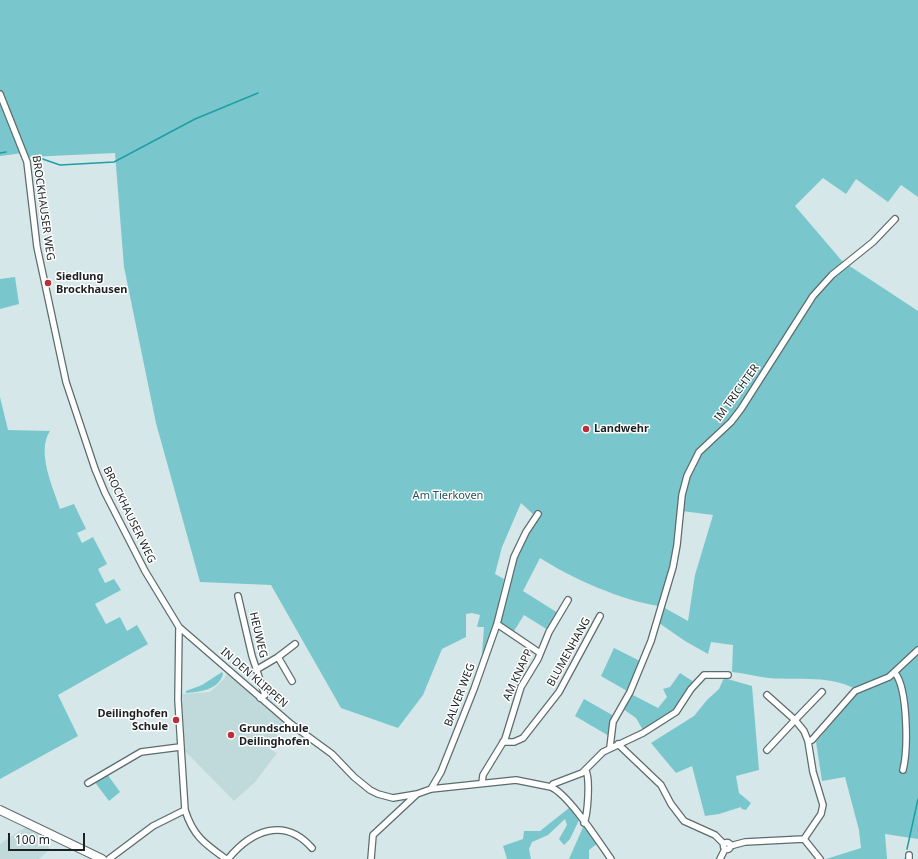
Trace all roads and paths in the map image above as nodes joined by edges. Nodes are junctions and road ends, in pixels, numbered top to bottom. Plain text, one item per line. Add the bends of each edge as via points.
1 (0, 94) edge
2 (896, 219) dead end
3 (538, 514) dead end
4 (238, 596) dead end
5 (568, 600) dead end
6 (600, 616) dead end
7 (496, 624) junction
8 (179, 627) junction
9 (295, 644) dead end
10 (918, 650) edge
11 (540, 653) junction
12 (278, 657) junction
13 (256, 670) junction
14 (895, 673) junction
15 (728, 674) dead end
16 (292, 681) dead end
17 (822, 692) dead end
18 (767, 694) dead end
19 (260, 698) junction
20 (795, 720) junction
21 (808, 741) junction
22 (503, 742) junction
23 (618, 744) junction
24 (180, 747) junction
25 (610, 747) junction
26 (767, 750) dead end
27 (903, 770) dead end
28 (586, 771) junction
29 (88, 783) dead end
30 (482, 783) junction
31 (550, 787) junction
32 (431, 789) junction
33 (417, 794) junction
34 (0, 810) edge
35 (185, 810) junction
36 (584, 823) junction
37 (804, 839) junction
38 (726, 846) junction
39 (312, 848) dead end
40 (102, 859) edge
41 (110, 859) edge
42 (227, 859) edge
43 (371, 859) edge
44 (611, 859) edge
45 (720, 859) edge
46 (820, 859) edge

1 - 8 street, BROCKHAUSER WEG via 28,162 37,247 44,284 66,382 94,469 145,571
2 - 25 street, IM TRICHTER via 862,252 832,274 813,296 741,409 731,422 705,445 696,458 684,487 673,568 651,641 632,687 613,722
3 - 7 street, BALVER WEG via 514,557
4 - 13 street, HEUWEG
5 - 11 street, AM KNAPP via 548,632
6 - 22 street, BLUMENHANG via 559,692 523,738 514,742
7 - 11 street
7 - 32 street, BALVER WEG via 474,689 441,772
8 - 19 street, IN DEN KLIPPEN via 229,668
8 - 24 street
9 - 12 street
10 - 14 street
11 - 22 street, AM KNAPP via 520,689
12 - 13 street
12 - 16 street
13 - 19 street, HEUWEG via 265,695
14 - 21 street via 855,691 812,740
14 - 27 street via 900,684 906,730 907,748
15 - 23 street via 704,675 676,712 643,733
17 - 20 street
18 - 20 street
19 - 33 street, IN DEN KLIPPEN via 332,754 370,790 394,798
20 - 21 street
20 - 26 street
21 - 37 street via 823,805 821,814
22 - 30 street, AM KNAPP via 483,775
23 - 25 street
23 - 38 street via 661,785 684,821 711,833
24 - 29 street via 141,752
24 - 35 street
25 - 28 street
28 - 31 street
28 - 36 street via 588,787
30 - 31 street via 516,780
30 - 32 street
31 - 36 street via 570,804
32 - 33 street
33 - 43 street via 373,835
34 - 40 main road
35 - 41 street via 153,826
35 - 42 street via 196,835
36 - 44 street
37 - 38 street via 745,842
37 - 46 street
38 - 45 street
39 - 42 street via 306,841 290,832 274,830 247,840

